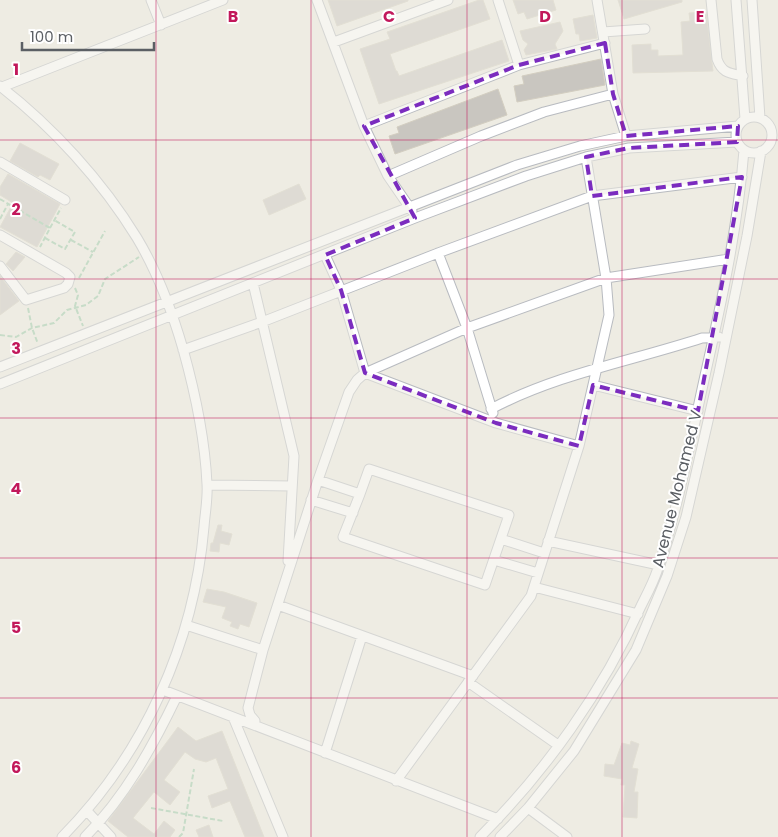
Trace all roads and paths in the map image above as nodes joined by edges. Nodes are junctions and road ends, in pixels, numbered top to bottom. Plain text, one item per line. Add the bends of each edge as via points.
1 (151, 0) edge
2 (223, 0) edge
3 (317, 0) edge
4 (448, 0) edge
5 (498, 0) edge
6 (598, 0) edge
7 (711, 0) edge
8 (736, 0) edge
9 (752, 0) edge
10 (161, 25) junction
11 (644, 29) dead end
12 (603, 32) junction
13 (334, 42) junction
14 (605, 43) junction
15 (519, 65) junction
16 (742, 76) junction
17 (1, 86) edge
18 (613, 94) junction
19 (760, 118) junction
20 (745, 119) junction
21 (364, 126) junction
22 (738, 126) junction
23 (774, 127) edge
24 (626, 136) junction
25 (737, 142) junction
26 (774, 145) edge
27 (744, 150) junction
28 (761, 151) junction
29 (586, 157) junction
30 (0, 162) edge
31 (388, 176) junction
32 (742, 177) junction
33 (592, 196) junction
34 (0, 199) edge
35 (66, 200) joint
36 (8, 204) junction
37 (410, 207) junction
38 (415, 218) junction
39 (0, 219) edge
40 (54, 220) junction
41 (50, 228) junction
42 (106, 231) dead end
43 (0, 235) edge
44 (45, 238) junction
45 (71, 240) junction
46 (93, 253) junction
47 (145, 253) junction
48 (438, 253) junction
49 (36, 255) junction
50 (325, 255) junction
51 (728, 259) junction
52 (0, 266) edge
53 (606, 278) junction
54 (253, 284) junction
55 (340, 290) junction
56 (26, 300) junction
57 (168, 302) junction
58 (76, 308) junction
59 (173, 315) junction
60 (262, 322) junction
61 (32, 328) junction
62 (467, 328) junction
63 (86, 334) junction
64 (0, 336) edge
65 (714, 337) junction
66 (726, 339) junction
67 (183, 350) junction
68 (41, 351) junction
69 (0, 367) edge
70 (596, 369) junction
71 (364, 373) junction
72 (0, 384) edge
73 (593, 385) junction
74 (491, 409) junction
75 (698, 411) junction
76 (496, 422) junction
77 (579, 446) junction
78 (318, 480) junction
79 (207, 485) junction
80 (292, 486) junction
81 (360, 494) junction
82 (311, 500) junction
83 (353, 513) junction
84 (501, 539) junction
85 (548, 540) junction
86 (544, 553) junction
87 (494, 560) junction
88 (658, 565) junction
89 (538, 573) junction
90 (287, 575) junction
91 (534, 587) junction
92 (278, 606) junction
93 (638, 614) junction
94 (186, 625) junction
95 (362, 636) junction
96 (263, 650) junction
97 (470, 679) junction
98 (163, 690) junction
99 (177, 696) junction
100 (234, 717) junction
101 (254, 725) junction
102 (558, 745) junction
103 (325, 753) junction
104 (194, 769) dead end
105 (396, 781) junction
106 (151, 808) dead end
107 (528, 808) junction
108 (87, 811) junction
109 (186, 814) junction
110 (498, 819) junction
111 (223, 821) dead end
112 (98, 824) junction
113 (183, 833) junction
114 (62, 837) edge
115 (86, 837) edge
116 (110, 837) edge
117 (179, 837) edge
118 (186, 837) edge
119 (282, 837) edge
120 (480, 837) edge
121 (500, 837) edge
122 (567, 837) edge

1 - 10 street
2 - 10 street
3 - 13 street
4 - 13 street
5 - 15 street
6 - 12 street
7 - 16 street via 720,67
8 - 16 street
9 - 19 street
10 - 17 street
11 - 12 street
12 - 14 street
13 - 21 street
14 - 15 street
14 - 18 street
15 - 21 street
16 - 20 street
17 - 47 street via 86,168 120,212
18 - 24 street
18 - 31 street via 544,112
19 - 20 street
19 - 23 street
20 - 22 street
21 - 31 street
22 - 24 street
22 - 25 street
23 - 26 street
24 - 37 street via 517,165
25 - 27 street
25 - 29 street via 628,148
26 - 28 street
27 - 28 street
27 - 32 street, Avenue Mohamed V
28 - 66 street, Avenue Mohamed V
29 - 33 street
29 - 38 street
30 - 35 street
31 - 37 street
32 - 33 street
32 - 51 street, Avenue Mohamed V
33 - 48 street
33 - 53 street
34 - 36 path
35 - 40 path
36 - 39 path
36 - 41 path
37 - 38 street
37 - 57 street
38 - 50 street
40 - 41 path
40 - 45 path via 75,232
41 - 44 path
42 - 46 path
43 - 49 street
44 - 45 path via 65,249
44 - 49 path
45 - 46 path
46 - 58 path via 75,285 78,294
47 - 57 street
47 - 58 path via 105,280 98,296
48 - 55 street
48 - 62 street
49 - 56 street via 66,273 70,281 64,288
50 - 54 street
50 - 55 street
51 - 53 street
51 - 65 street, Avenue Mohamed V
52 - 56 street
53 - 62 street
53 - 70 street via 609,315
54 - 59 street
54 - 60 street
55 - 60 street
55 - 71 street
56 - 61 path
57 - 59 street
57 - 63 street
58 - 61 path via 67,310 54,323
58 - 63 path
59 - 67 street
59 - 72 street
60 - 67 street
60 - 80 street via 294,456
61 - 64 path via 16,337
61 - 68 path
62 - 71 street
62 - 74 street
63 - 68 street
65 - 66 street
65 - 70 street
65 - 75 street, Avenue Mohamed V
66 - 107 street, Avenue Mohamed V via 686,516 668,576 636,650 574,751
67 - 79 street via 201,429
68 - 69 street
70 - 73 street
70 - 74 street via 518,395
71 - 76 street
71 - 78 street via 349,392
73 - 75 street
73 - 77 street
74 - 76 street
75 - 88 street, Avenue Mohamed V
76 - 77 street
77 - 85 street
78 - 81 street
78 - 82 street
79 - 80 street
79 - 94 street via 201,557
80 - 90 street
81 - 83 street
81 - 84 street via 369,469 379,472 509,515
82 - 83 street
82 - 90 street
83 - 87 street via 343,538 485,586
84 - 86 street
84 - 87 street
85 - 86 street
85 - 88 street
86 - 89 street
87 - 89 street
88 - 93 street, Avenue Mohamed V
89 - 91 street
90 - 92 street
91 - 93 street
91 - 97 street via 531,596
92 - 95 street
92 - 96 street
93 - 102 street, Avenue Mohamed V via 586,707
94 - 96 street
94 - 98 street
95 - 97 street
95 - 103 street
96 - 101 street via 248,708
97 - 102 street
97 - 105 street
98 - 99 street
98 - 108 street via 113,776
99 - 100 street
99 - 112 street via 138,768
100 - 101 street
100 - 119 street
101 - 103 street
102 - 110 street, Avenue Mohamed V
103 - 105 street
104 - 109 path
105 - 110 street
106 - 109 path
107 - 121 street, Avenue Mohamed V
107 - 122 street
108 - 112 street
108 - 114 street
109 - 111 path
109 - 113 path
110 - 120 street, Avenue Mohamed V
112 - 115 street
112 - 116 street
113 - 117 path
113 - 118 path

